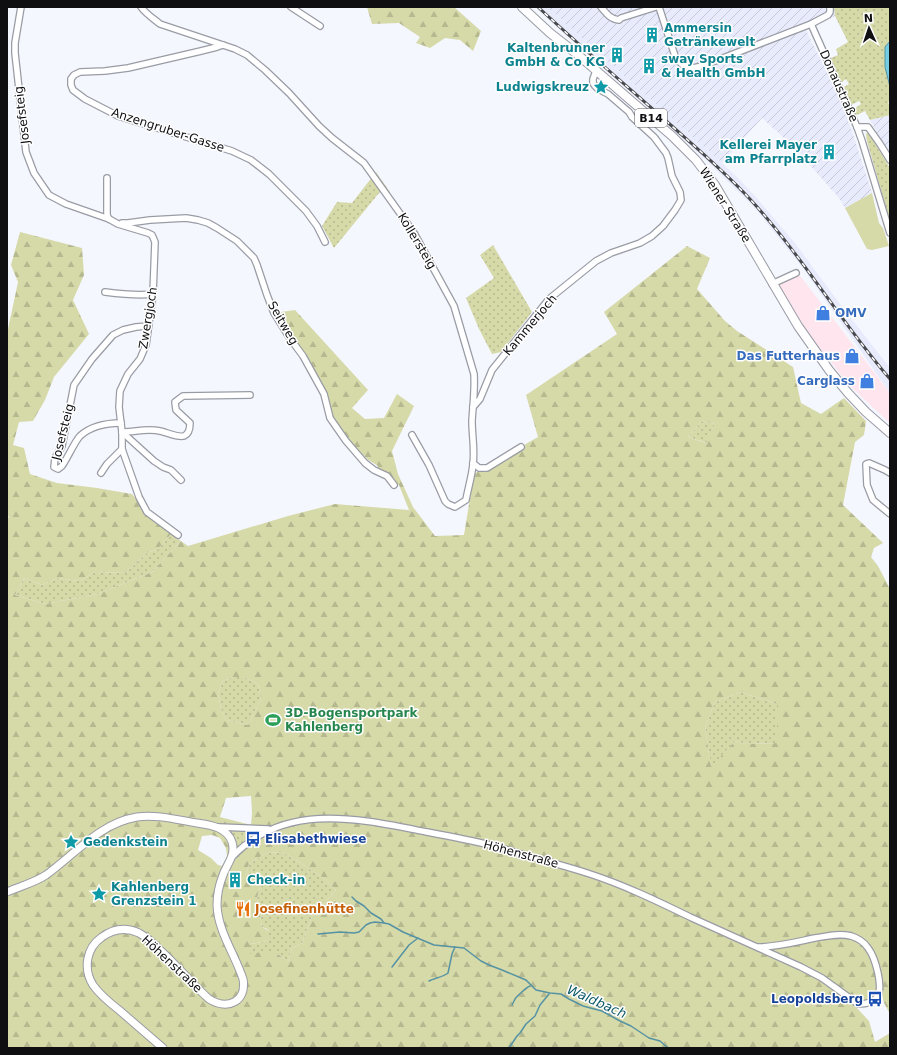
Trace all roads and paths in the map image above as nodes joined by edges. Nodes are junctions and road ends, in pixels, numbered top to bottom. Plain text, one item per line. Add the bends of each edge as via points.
1 (22, 7) edge
2 (141, 7) edge
3 (291, 7) edge
4 (522, 7) edge
5 (601, 7) edge
6 (656, 7) edge
7 (659, 7) edge
8 (830, 7) edge
9 (811, 24) junction
10 (320, 26) dead end
11 (223, 45) junction
12 (596, 71) junction
13 (857, 127) junction
14 (890, 160) edge
15 (107, 178) dead end
16 (112, 220) junction
17 (890, 234) edge
18 (326, 242) dead end
19 (796, 273) dead end
20 (772, 284) junction
21 (105, 292) dead end
22 (153, 294) junction
23 (148, 326) junction
24 (250, 395) dead end
25 (473, 407) junction
26 (121, 423) junction
27 (122, 432) junction
28 (890, 433) edge
29 (412, 435) dead end
30 (521, 447) dead end
31 (122, 449) junction
32 (473, 463) junction
33 (101, 473) dead end
34 (890, 473) edge
35 (181, 480) dead end
36 (394, 485) dead end
37 (890, 514) edge
38 (178, 535) dead end
39 (219, 827) junction
40 (270, 829) junction
41 (232, 857) junction
42 (7, 892) edge
43 (758, 947) junction
44 (163, 1048) edge

1 - 16 street, Josefsteig via 15,53 26,152 34,173 49,195 66,204
2 - 11 street, Kollersteig via 160,24
3 - 10 street
4 - 12 main road, Wiener Straße / B14
5 - 6 street via 616,20
7 - 9 street via 675,56 683,65 690,68 710,63
8 - 9 street via 828,15
9 - 13 street, Donaustraße
11 - 18 street, Anzengruber-Gasse via 128,68 80,72 71,79 71,85 73,90 85,98 118,116 232,151 251,160 306,211
11 - 25 street, Kollersteig via 247,55 265,70 319,126 364,163 402,214 454,306 474,374
12 - 20 main road, Wiener Straße / B14 via 696,160 714,185
12 - 25 street, Kammerjoch via 593,83 598,89 629,112 666,153 681,200 663,226 652,236 596,261 549,299 492,370 480,399
13 - 14 street, Donaustraße via 868,127
13 - 17 street
15 - 16 street via 107,215
16 - 22 street, Zwergjoch via 152,235 155,246
16 - 36 street, Seitweg via 128,224 150,220 198,220 208,223 237,241 254,258 274,314 307,363 324,394 330,418 346,442 365,463 387,476
19 - 20 street
20 - 28 main road, Wiener Straße / B14 via 828,370 873,419
21 - 22 street
22 - 23 street, Zwergjoch
23 - 26 street, Zwergjoch via 146,345 140,359 128,374 120,391
23 - 26 street, Josefsteig via 123,330 113,335 74,385 62,446 55,458 54,467 58,469 62,466 80,437 90,430 102,424
24 - 27 street via 183,396 175,402 176,410 190,423 184,436 151,429
25 - 32 street, Kollersteig
26 - 27 street, Zwergjoch
27 - 31 street, Zwergjoch
27 - 35 street via 154,461 171,470
29 - 32 street, Kollersteig via 448,504 455,507 466,500
30 - 32 street via 487,468 480,468
31 - 33 street
31 - 38 street, Zwergjoch via 147,512
34 - 37 street via 866,464 867,485 873,500
39 - 40 street, Höhenstraße
39 - 41 street, Höhenstraße via 233,844
39 - 42 street, Höhenstraße via 156,817 129,819 92,838 40,878
40 - 41 street, Höhenstraße via 247,843
40 - 43 street, Höhenstraße via 309,820 337,818 491,845 602,878
41 - 44 street, Höhenstraße via 221,880 217,904 221,927 243,979 243,991 234,1002 221,1004 209,999 171,959 146,937 135,931 121,929 110,932 98,939 90,950 87,970 97,991
43 - 43 street, Höhenstraße via 822,978 858,1004 871,1002 880,992 873,956 861,940 852,936 832,935 777,946

